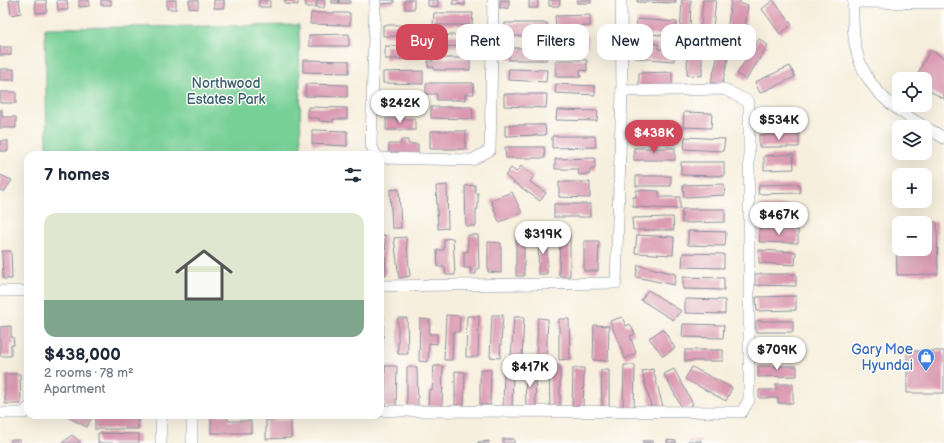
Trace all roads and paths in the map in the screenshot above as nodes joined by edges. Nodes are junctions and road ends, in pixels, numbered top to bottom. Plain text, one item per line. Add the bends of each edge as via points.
1 (375, 0) edge
2 (493, 0) edge
3 (621, 0) edge
4 (853, 1) edge
5 (944, 3) edge
6 (622, 91) junction
7 (944, 138) edge
8 (374, 151) edge
9 (384, 158) edge
10 (384, 286) edge
11 (24, 291) edge
12 (0, 292) edge
13 (384, 411) edge
14 (0, 413) edge
15 (24, 413) edge
16 (161, 419) edge
17 (192, 419) edge
18 (162, 443) edge
19 (192, 443) edge

1 - 8 street via 372,145
2 - 9 street via 490,150 472,160
3 - 6 street
4 - 5 street
4 - 7 street via 856,49 867,78 890,104 905,116
6 - 10 street via 616,283
6 - 13 street via 724,89 749,102 749,400 742,412
11 - 12 street
14 - 15 street
16 - 18 street
17 - 19 street

